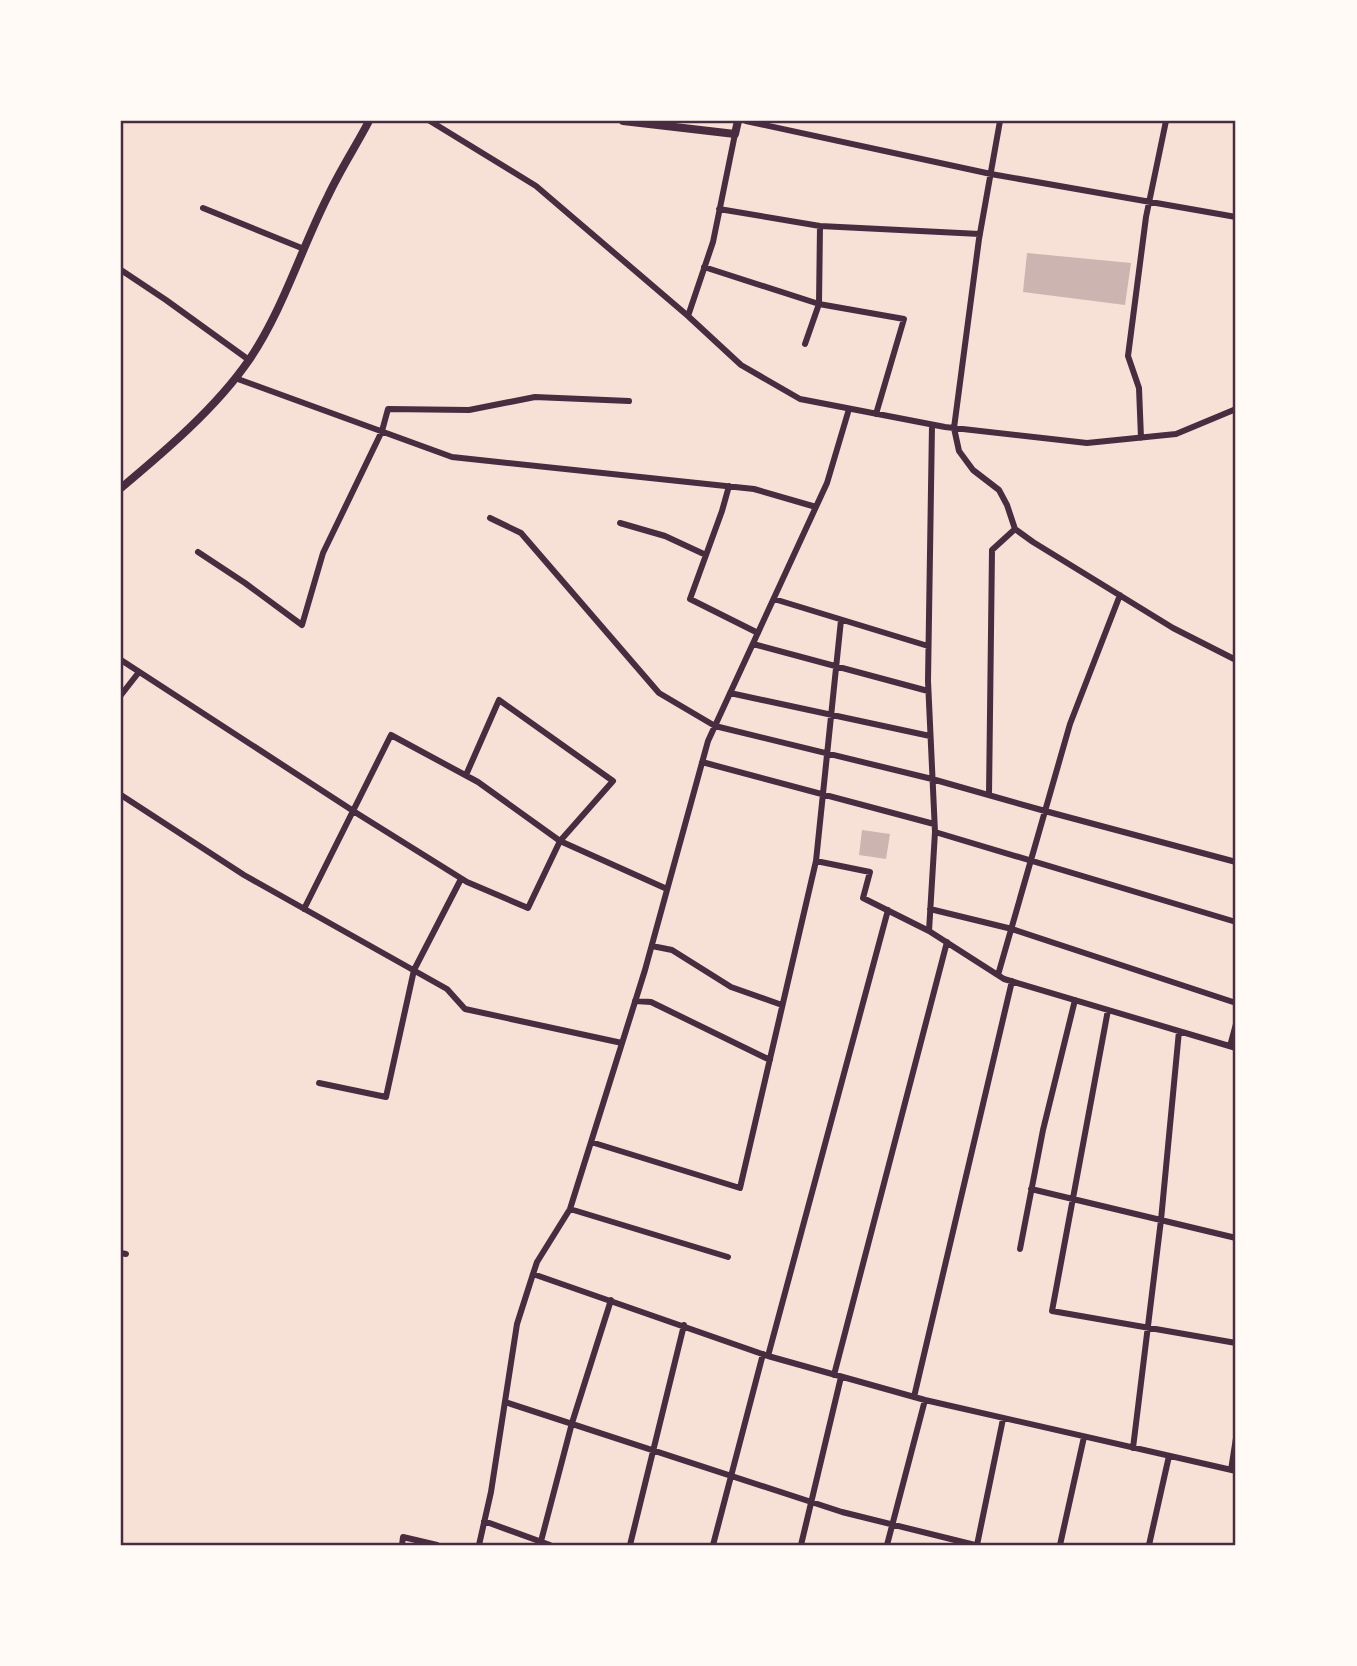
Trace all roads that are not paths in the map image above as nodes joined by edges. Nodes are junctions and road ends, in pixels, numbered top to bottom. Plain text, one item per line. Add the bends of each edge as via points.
1 (369, 121) edge
2 (430, 121) edge
3 (623, 121) edge
4 (737, 121) edge
5 (746, 121) edge
6 (1000, 121) edge
7 (1166, 121) edge
8 (735, 134) junction
9 (990, 174) junction
10 (1149, 203) junction
11 (203, 208) dead end
12 (719, 209) junction
13 (1236, 217) edge
14 (820, 226) junction
15 (980, 234) junction
16 (304, 249) junction
17 (704, 267) junction
18 (121, 271) edge
19 (819, 304) junction
20 (688, 316) junction
21 (805, 344) dead end
22 (249, 360) junction
23 (235, 378) junction
24 (629, 401) dead end
25 (849, 409) junction
26 (1236, 409) edge
27 (876, 414) junction
28 (932, 425) junction
29 (954, 428) junction
30 (382, 431) junction
31 (1141, 438) junction
32 (730, 486) junction
33 (121, 488) edge
34 (816, 507) junction
35 (490, 518) dead end
36 (620, 523) dead end
37 (1015, 529) junction
38 (198, 552) dead end
39 (706, 555) junction
40 (1120, 595) junction
41 (774, 599) junction
42 (841, 620) junction
43 (758, 633) junction
44 (753, 643) junction
45 (928, 646) junction
46 (121, 660) edge
47 (1236, 660) edge
48 (836, 666) junction
49 (139, 672) junction
50 (928, 691) junction
51 (730, 693) junction
52 (121, 695) edge
53 (831, 715) junction
54 (715, 726) junction
55 (930, 736) junction
56 (827, 753) junction
57 (702, 762) junction
58 (466, 775) junction
59 (932, 779) junction
60 (823, 794) junction
61 (121, 795) edge
62 (989, 795) junction
63 (353, 811) junction
64 (1045, 811) junction
65 (934, 828) junction
66 (560, 841) junction
67 (816, 861) junction
68 (1031, 861) junction
69 (1236, 862) edge
70 (461, 879) junction
71 (667, 889) junction
72 (304, 909) junction
73 (930, 909) junction
74 (888, 910) junction
75 (1236, 922) edge
76 (1012, 929) junction
77 (929, 931) junction
78 (947, 943) junction
79 (652, 946) junction
80 (414, 970) junction
81 (998, 975) junction
82 (1012, 981) junction
83 (1074, 1000) junction
84 (635, 1001) junction
85 (1236, 1003) edge
86 (782, 1005) junction
87 (1108, 1010) junction
88 (1236, 1024) edge
89 (1179, 1031) junction
90 (622, 1043) junction
91 (1233, 1047) edge
92 (770, 1060) junction
93 (319, 1083) dead end
94 (591, 1142) junction
95 (1031, 1189) junction
96 (1073, 1199) junction
97 (570, 1209) junction
98 (1161, 1220) junction
99 (1236, 1238) edge
100 (1020, 1249) dead end
101 (728, 1256) dead end
102 (533, 1274) junction
103 (611, 1300) junction
104 (684, 1325) junction
105 (1148, 1328) junction
106 (1236, 1343) edge
107 (765, 1355) junction
108 (838, 1376) junction
109 (914, 1397) junction
110 (925, 1400) junction
111 (505, 1402) junction
112 (1003, 1419) junction
113 (572, 1423) junction
114 (1084, 1437) junction
115 (1236, 1438) edge
116 (1133, 1448) junction
117 (654, 1450) junction
118 (1169, 1456) junction
119 (1234, 1470) edge
120 (731, 1476) junction
121 (811, 1502) junction
122 (484, 1521) junction
123 (892, 1524) junction
124 (541, 1544) edge
125 (402, 1545) edge
126 (437, 1545) edge
127 (479, 1545) edge
128 (550, 1545) edge
129 (631, 1545) edge
130 (713, 1545) edge
131 (801, 1545) edge
132 (887, 1545) edge
133 (976, 1545) edge
134 (1060, 1545) edge
135 (1149, 1545) edge

1 - 16 street
2 - 20 street via 536,186
3 - 8 street
4 - 8 street
5 - 9 street
6 - 9 street
7 - 10 street
8 - 12 street
9 - 10 street
9 - 15 street
10 - 13 street
10 - 31 street via 1128,356 1139,388
11 - 16 street
12 - 14 street
12 - 17 street
14 - 15 street
14 - 19 street
15 - 29 street
16 - 22 street
17 - 19 street
17 - 20 street
18 - 22 street
19 - 21 street
19 - 27 street via 904,319
20 - 25 street via 741,365 800,399
22 - 23 street
23 - 30 street
23 - 33 street
24 - 30 street via 535,397 469,410 388,409
25 - 27 street
25 - 34 street
26 - 31 street via 1176,434
27 - 28 street
28 - 29 street
28 - 45 street
29 - 31 street via 1087,443
29 - 37 street via 959,451 973,470 999,490
30 - 32 street via 452,457
30 - 38 street via 323,553 302,625
32 - 34 street
32 - 39 street
34 - 41 street
35 - 54 street via 521,533 659,693
36 - 39 street via 665,536
37 - 40 street
37 - 62 street via 992,550
39 - 43 street via 690,598
40 - 47 street
40 - 64 street via 1070,724
41 - 42 street
41 - 43 street
42 - 45 street
42 - 48 street
43 - 44 street
44 - 48 street
44 - 51 street
45 - 50 street
46 - 49 street
48 - 50 street
48 - 53 street
49 - 52 street
49 - 63 street
50 - 55 street
51 - 53 street
51 - 54 street
53 - 55 street
53 - 56 street
54 - 56 street
54 - 57 street
55 - 59 street
56 - 59 street
56 - 60 street
57 - 60 street
57 - 71 street
58 - 63 street via 391,735
58 - 66 street
58 - 66 street via 499,701 613,781
59 - 62 street
59 - 65 street
60 - 65 street
60 - 67 street
61 - 72 street
62 - 64 street
63 - 70 street
63 - 72 street
64 - 68 street
64 - 69 street
65 - 68 street
65 - 73 street
66 - 70 street via 528,908
66 - 71 street
67 - 74 street via 870,872 863,898
67 - 86 street
68 - 75 street
68 - 76 street
70 - 80 street
71 - 79 street
72 - 80 street
73 - 76 street
73 - 77 street
74 - 77 street
74 - 107 street
76 - 81 street
76 - 85 street
77 - 78 street
78 - 81 street
78 - 108 street
79 - 84 street
79 - 86 street via 672,950 731,987
80 - 90 street via 447,989 465,1009
80 - 93 street via 386,1097
81 - 82 street
82 - 83 street
82 - 109 street
83 - 87 street
83 - 95 street
84 - 90 street
84 - 92 street via 651,1002
86 - 92 street
87 - 89 street
87 - 96 street
88 - 91 street
89 - 91 street
89 - 98 street
90 - 94 street
92 - 94 street via 740,1188
94 - 97 street
95 - 96 street
95 - 100 street
96 - 98 street
96 - 105 street via 1052,1311
97 - 101 street
97 - 102 street
98 - 99 street
98 - 105 street
102 - 103 street
102 - 111 street via 517,1324
103 - 104 street
103 - 113 street
104 - 107 street
104 - 117 street
105 - 106 street
105 - 116 street
107 - 108 street
107 - 120 street
108 - 109 street
108 - 121 street
109 - 110 street
110 - 112 street
110 - 123 street
111 - 113 street
111 - 122 street
112 - 114 street
112 - 133 street
113 - 117 street
113 - 124 street
114 - 116 street
114 - 134 street
115 - 119 street
116 - 118 street
117 - 120 street
117 - 129 street
118 - 119 street
118 - 135 street
120 - 121 street
120 - 130 street
121 - 123 street
121 - 131 street
122 - 124 street
122 - 127 street
123 - 132 street
123 - 133 street
124 - 128 street
125 - 126 street via 402,1536

